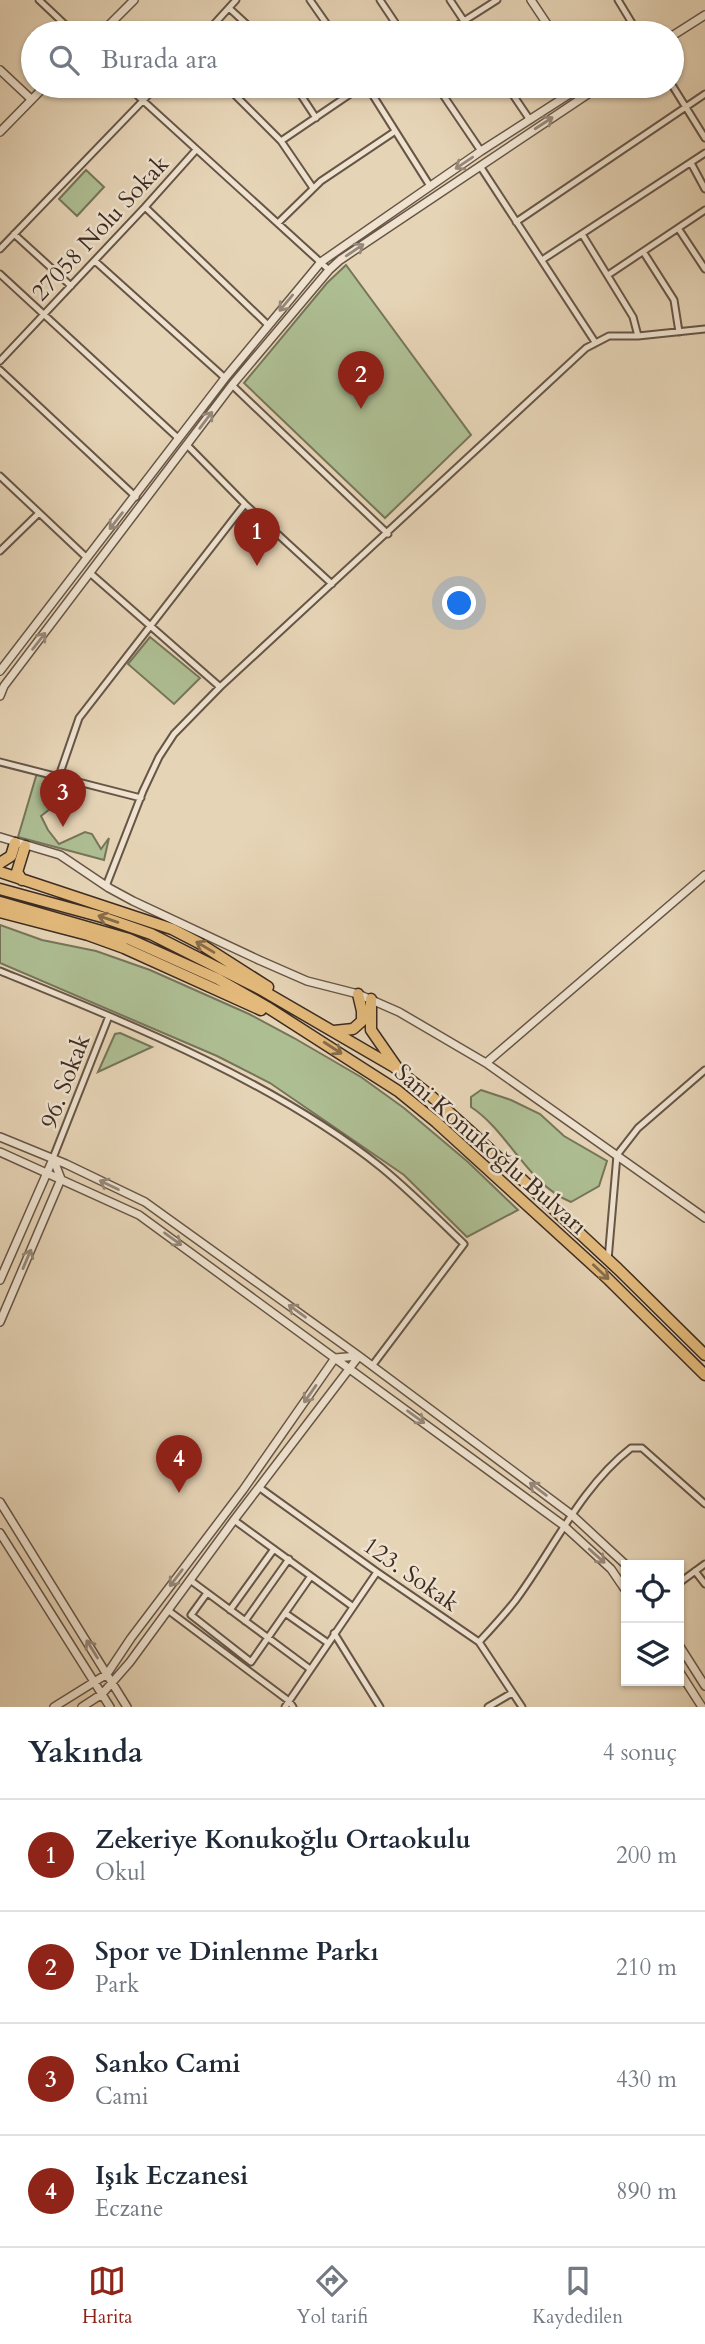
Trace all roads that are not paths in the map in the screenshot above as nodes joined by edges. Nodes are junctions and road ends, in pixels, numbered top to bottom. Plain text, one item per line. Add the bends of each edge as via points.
1 (39, 0) edge
2 (133, 0) edge
3 (236, 0) edge
4 (310, 0) edge
5 (380, 0) edge
6 (450, 0) edge
7 (496, 0) edge
8 (531, 0) edge
9 (618, 0) edge
10 (229, 8) junction
11 (705, 15) edge
12 (61, 21) edge
13 (113, 21) edge
14 (217, 21) edge
15 (243, 21) edge
16 (325, 21) edge
17 (394, 21) edge
18 (464, 21) edge
19 (466, 21) edge
20 (545, 21) edge
21 (631, 21) edge
22 (684, 28) edge
23 (0, 70) edge
24 (21, 90) edge
25 (705, 94) edge
26 (139, 98) edge
27 (145, 98) edge
28 (238, 98) edge
29 (303, 98) edge
30 (347, 98) edge
31 (373, 98) edge
32 (445, 98) edge
33 (515, 98) edge
34 (564, 98) edge
35 (582, 98) edge
36 (680, 98) edge
37 (31, 99) edge
38 (142, 101) junction
39 (686, 107) junction
40 (316, 118) junction
41 (530, 120) junction
42 (0, 132) edge
43 (394, 132) junction
44 (705, 138) edge
45 (281, 141) junction
46 (196, 150) junction
47 (481, 151) junction
48 (705, 153) edge
49 (691, 163) junction
50 (480, 166) junction
51 (430, 186) junction
52 (313, 188) junction
53 (705, 189) edge
54 (145, 207) junction
55 (705, 211) edge
56 (516, 222) junction
57 (278, 223) junction
58 (678, 228) junction
59 (14, 234) junction
60 (582, 234) junction
61 (0, 249) edge
62 (644, 253) junction
63 (542, 260) junction
64 (95, 261) junction
65 (321, 262) junction
66 (705, 269) edge
67 (329, 270) junction
68 (0, 274) edge
69 (608, 275) junction
70 (71, 286) junction
71 (43, 315) junction
72 (268, 325) junction
73 (705, 329) edge
74 (679, 331) junction
75 (638, 336) junction
76 (595, 342) junction
77 (0, 361) edge
78 (0, 370) edge
79 (225, 378) junction
80 (232, 385) junction
81 (178, 438) junction
82 (187, 444) junction
83 (0, 476) edge
84 (136, 497) junction
85 (245, 504) junction
86 (38, 513) junction
87 (387, 534) junction
88 (0, 551) edge
89 (87, 558) junction
90 (90, 573) junction
91 (332, 584) junction
92 (149, 626) junction
93 (0, 671) edge
94 (2, 685) edge
95 (220, 687) junction
96 (0, 696) edge
97 (0, 762) edge
98 (58, 776) junction
99 (141, 798) junction
100 (0, 837) edge
101 (20, 844) junction
102 (0, 863) edge
103 (0, 872) edge
104 (705, 875) edge
105 (22, 880) junction
106 (106, 886) junction
107 (0, 890) edge
108 (0, 902) edge
109 (0, 912) edge
110 (191, 960) junction
111 (0, 971) edge
112 (358, 994) junction
113 (371, 999) junction
114 (109, 1016) junction
115 (323, 1025) junction
116 (334, 1031) junction
117 (309, 1032) junction
118 (486, 1063) junction
119 (705, 1070) edge
120 (403, 1074) junction
121 (0, 1137) edge
122 (0, 1152) edge
123 (617, 1155) junction
124 (53, 1158) junction
125 (48, 1173) junction
126 (61, 1179) junction
127 (705, 1218) edge
128 (608, 1259) junction
129 (0, 1280) edge
130 (0, 1321) edge
131 (705, 1355) edge
132 (359, 1356) junction
133 (335, 1358) junction
134 (372, 1366) junction
135 (350, 1370) junction
136 (705, 1375) edge
137 (260, 1488) junction
138 (0, 1502) edge
139 (705, 1504) edge
140 (572, 1515) junction
141 (234, 1520) junction
142 (563, 1525) junction
143 (0, 1533) edge
144 (274, 1549) junction
145 (289, 1559) junction
146 (621, 1561) edge
147 (705, 1564) edge
148 (377, 1572) junction
149 (695, 1572) junction
150 (311, 1576) junction
151 (190, 1580) junction
152 (684, 1580) edge
153 (621, 1584) edge
154 (705, 1584) edge
155 (207, 1593) junction
156 (352, 1606) junction
157 (230, 1610) junction
158 (169, 1611) junction
159 (285, 1613) junction
160 (245, 1621) junction
161 (334, 1633) junction
162 (268, 1637) junction
163 (479, 1642) junction
164 (328, 1643) junction
165 (684, 1653) edge
166 (310, 1669) junction
167 (107, 1674) junction
168 (684, 1679) edge
169 (95, 1682) junction
170 (113, 1684) junction
171 (705, 1686) edge
172 (512, 1693) junction
173 (102, 1694) junction
174 (289, 1705) edge
175 (54, 1707) edge
176 (82, 1707) edge
177 (110, 1707) edge
178 (127, 1707) edge
179 (380, 1707) edge
180 (488, 1707) edge
181 (522, 1707) edge
182 (702, 1707) edge

1 - 12 street
2 - 13 street
3 - 10 street
4 - 16 street
5 - 17 street
6 - 18 street
7 - 19 street
8 - 20 street
9 - 21 street
10 - 14 street
10 - 15 street
11 - 22 street
23 - 24 street
25 - 39 street
26 - 38 street
27 - 38 street
28 - 45 street
29 - 40 street
30 - 40 street
31 - 43 street
32 - 47 street
33 - 41 street
34 - 41 street
50 -> 35 street
36 - 39 street
37 - 42 street
38 - 46 street
38 - 59 street
39 - 44 street
39 - 56 street
40 - 45 street
41 - 47 street
43 - 51 street
43 - 52 street
45 - 52 street
46 - 54 street, 27058 Nolu Sokak
46 - 57 street
47 -> 51 street
48 - 49 street
49 - 53 street
49 - 60 street
50 - 56 street
67 -> 50 street
51 - 65 street
52 - 57 street
54 - 64 street, 27058 Nolu Sokak
54 - 72 street
55 - 58 street
56 - 63 street
57 - 65 street
58 - 62 street
58 - 66 street
59 - 61 street
59 - 70 street
60 - 63 street
60 - 69 street
62 - 69 street
62 - 74 street via 674,300
63 - 76 street
64 - 70 street, 27058 Nolu Sokak
64 - 79 street
65 - 67 street
65 -> 72 street
67 - 80 street
68 - 71 street
69 - 75 street via 634,317
70 - 71 street, 27058 Nolu Sokak
71 - 77 street, 27058 Nolu Sokak
71 - 81 street
72 - 79 street
73 - 74 street
74 - 75 street
75 - 76 street via 609,336
76 - 87 street
78 - 84 street
79 - 81 street
82 -> 80 street
80 - 87 street
81 - 84 street
82 - 85 street
82 - 90 street
83 - 86 street
84 -> 89 street
85 - 91 street
85 - 92 street
86 - 88 street
86 - 89 street
87 - 91 street
89 - 93 street
90 - 92 street
94 -> 90 street
91 - 95 street
92 - 95 street
92 - 98 street via 79,718
94 - 96 street
95 - 99 street via 174,734
97 - 98 street
98 - 99 street
99 - 106 street
100 - 101 street
101 - 102 highway
101 - 105 highway via 17,872
101 - 106 street via 60,855
103 - 105 highway
104 - 118 street
115 -> 105 highway via 172,929
106 - 112 street via 295,976
110 -> 107 highway via 151,934
108 - 110 highway
109 - 117 highway via 124,948
110 - 115 highway, Sani Konukoğlu Bulvarı
110 - 117 highway, Sani Konukoğlu Bulvarı
111 - 114 street
112 - 113 street
112 - 116 highway via 362,1021 353,1029
113 - 118 street
113 - 120 highway via 371,1030
114 - 124 street, 96. Sokak
114 - 134 street via 236,1076 299,1112 381,1168 464,1244
115 - 116 highway, Sani Konukoğlu Bulvarı
116 - 120 highway, Sani Konukoğlu Bulvarı
117 -> 136 highway, Sani Konukoğlu Bulvarı via 436,1122 607,1278
118 - 123 street
119 - 123 street via 638,1128
120 - 128 highway, Sani Konukoğlu Bulvarı
121 - 124 street
122 - 125 street
123 - 127 street
123 - 128 street
124 - 125 street
124 - 126 street
132 -> 124 street via 145,1202
125 - 126 street
125 - 129 street
130 -> 126 street
126 -> 133 street via 139,1215
128 - 131 highway, Sani Konukoğlu Bulvarı
132 - 133 street
132 - 134 street
132 - 135 street
133 - 135 street
133 -> 167 street
140 -> 134 street
135 - 137 street
135 -> 142 street
137 - 141 street
137 - 148 street, 123. Sokak
167 -> 138 street
139 - 140 street via 637,1446 605,1472
140 - 142 street
140 - 146 street
141 - 144 street
141 - 151 street
142 -> 153 street
142 - 163 street via 515,1601
143 - 169 street
144 - 145 street
144 - 157 street
145 - 150 street
145 - 160 street
147 - 149 street
148 - 156 street
148 - 163 street, 123. Sokak
149 - 152 street
149 - 154 street
150 - 156 street
150 - 159 street
151 - 155 street
151 - 158 street
155 - 157 street
155 - 162 street via 191,1615 251,1661
156 - 161 street
157 - 160 street
158 - 170 street
158 - 174 street
159 - 162 street
159 - 164 street
160 - 162 street
161 - 164 street
161 - 179 street
162 - 166 street
163 - 172 street, 123. Sokak
164 - 166 street
165 - 171 street
166 - 174 street
167 - 169 street
167 - 170 street
168 - 182 street
169 - 173 street
169 - 175 street
170 - 173 street
170 - 178 street
172 - 180 street
172 - 181 street, 123. Sokak
173 - 176 street
173 - 177 street

